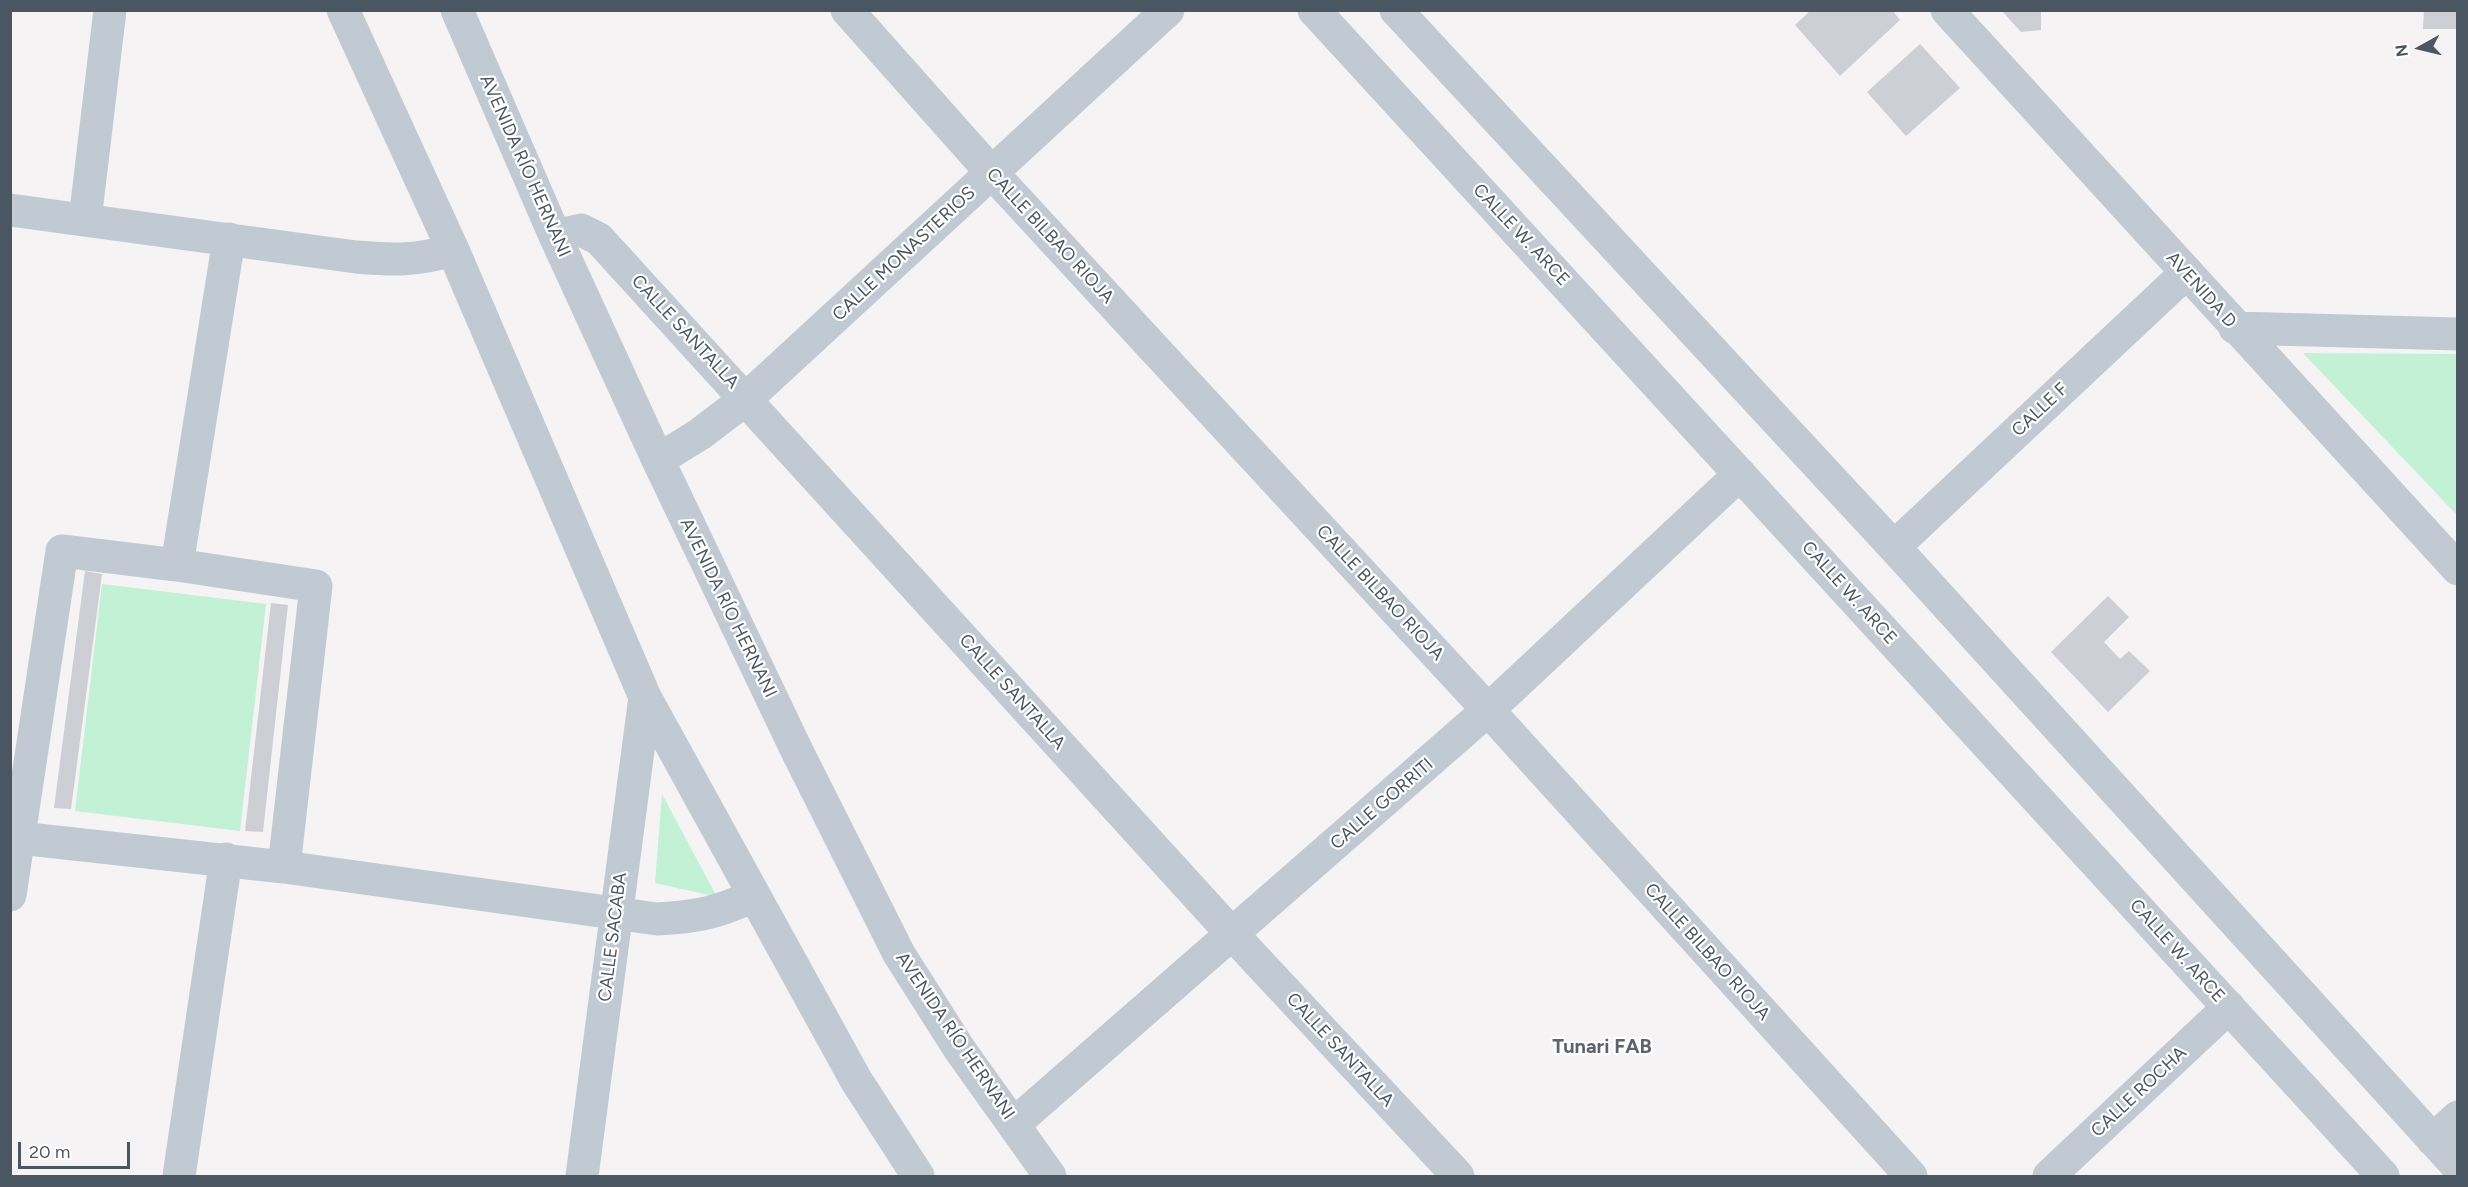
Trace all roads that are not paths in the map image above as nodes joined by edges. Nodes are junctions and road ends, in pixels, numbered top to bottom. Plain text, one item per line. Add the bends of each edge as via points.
1 (110, 10) edge
2 (343, 10) edge
3 (457, 10) edge
4 (847, 10) edge
5 (1168, 10) edge
6 (1314, 10) edge
7 (1396, 10) edge
8 (1947, 10) edge
9 (992, 173) junction
10 (10, 210) edge
11 (85, 220) junction
12 (555, 236) junction
13 (230, 239) junction
14 (453, 250) junction
15 (2186, 273) junction
16 (2235, 328) junction
17 (2457, 334) edge
18 (746, 399) junction
19 (658, 460) junction
20 (1740, 474) junction
21 (1894, 546) junction
22 (177, 565) junction
23 (2457, 569) edge
24 (645, 697) junction
25 (1488, 710) junction
26 (15, 837) edge
27 (225, 859) junction
28 (284, 867) junction
29 (10, 895) edge
30 (753, 896) junction
31 (615, 914) junction
32 (1233, 935) junction
33 (2229, 1007) junction
34 (2457, 1117) edge
35 (1014, 1124) junction
36 (2433, 1140) junction
37 (2457, 1167) edge
38 (179, 1176) edge
39 (582, 1176) edge
40 (918, 1176) edge
41 (1050, 1176) edge
42 (1458, 1176) edge
43 (1911, 1176) edge
44 (2049, 1176) edge
45 (2383, 1176) edge

1 - 11 street
2 - 14 street
3 - 12 street, AVENIDA RÍO HERNANI
4 - 9 street, CALLE BILBAO RIOJA
5 - 9 street, CALLE MONASTERIOS
6 - 20 street, CALLE W. ARCE
7 - 21 street
8 - 15 street, AVENIDA D
9 - 18 street, CALLE MONASTERIOS
9 - 25 street, CALLE BILBAO RIOJA
10 - 11 street
11 - 13 street
12 - 18 street, CALLE SANTALLA via 581,230 599,239
12 - 19 street, AVENIDA RÍO HERNANI
13 - 14 street via 392,260 425,258
13 - 22 street
14 - 24 street
15 - 16 street, AVENIDA D
15 - 21 street, CALLE F
16 - 17 street
16 - 23 street, AVENIDA D
18 - 19 street, CALLE MONASTERIOS
18 - 32 street, CALLE SANTALLA
19 - 35 street, AVENIDA RÍO HERNANI via 899,954 960,1050
20 - 25 street, CALLE GORRITI
20 - 33 street, CALLE W. ARCE
21 - 36 street
22 - 26 street via 62,551
22 - 28 street via 316,586
24 - 30 street
24 - 31 street, CALLE SACABA
25 - 32 street, CALLE GORRITI
25 - 43 street, CALLE BILBAO RIOJA
26 - 27 street
26 - 29 street
27 - 28 street
27 - 38 street
28 - 31 street
30 - 31 street via 697,917 657,919
30 - 40 street via 856,1080
31 - 39 street, CALLE SACABA
32 - 35 street, CALLE GORRITI
32 - 42 street, CALLE SANTALLA
33 - 44 street, CALLE ROCHA
33 - 45 street, CALLE W. ARCE
34 - 36 street
35 - 41 street, AVENIDA RÍO HERNANI
36 - 37 street

